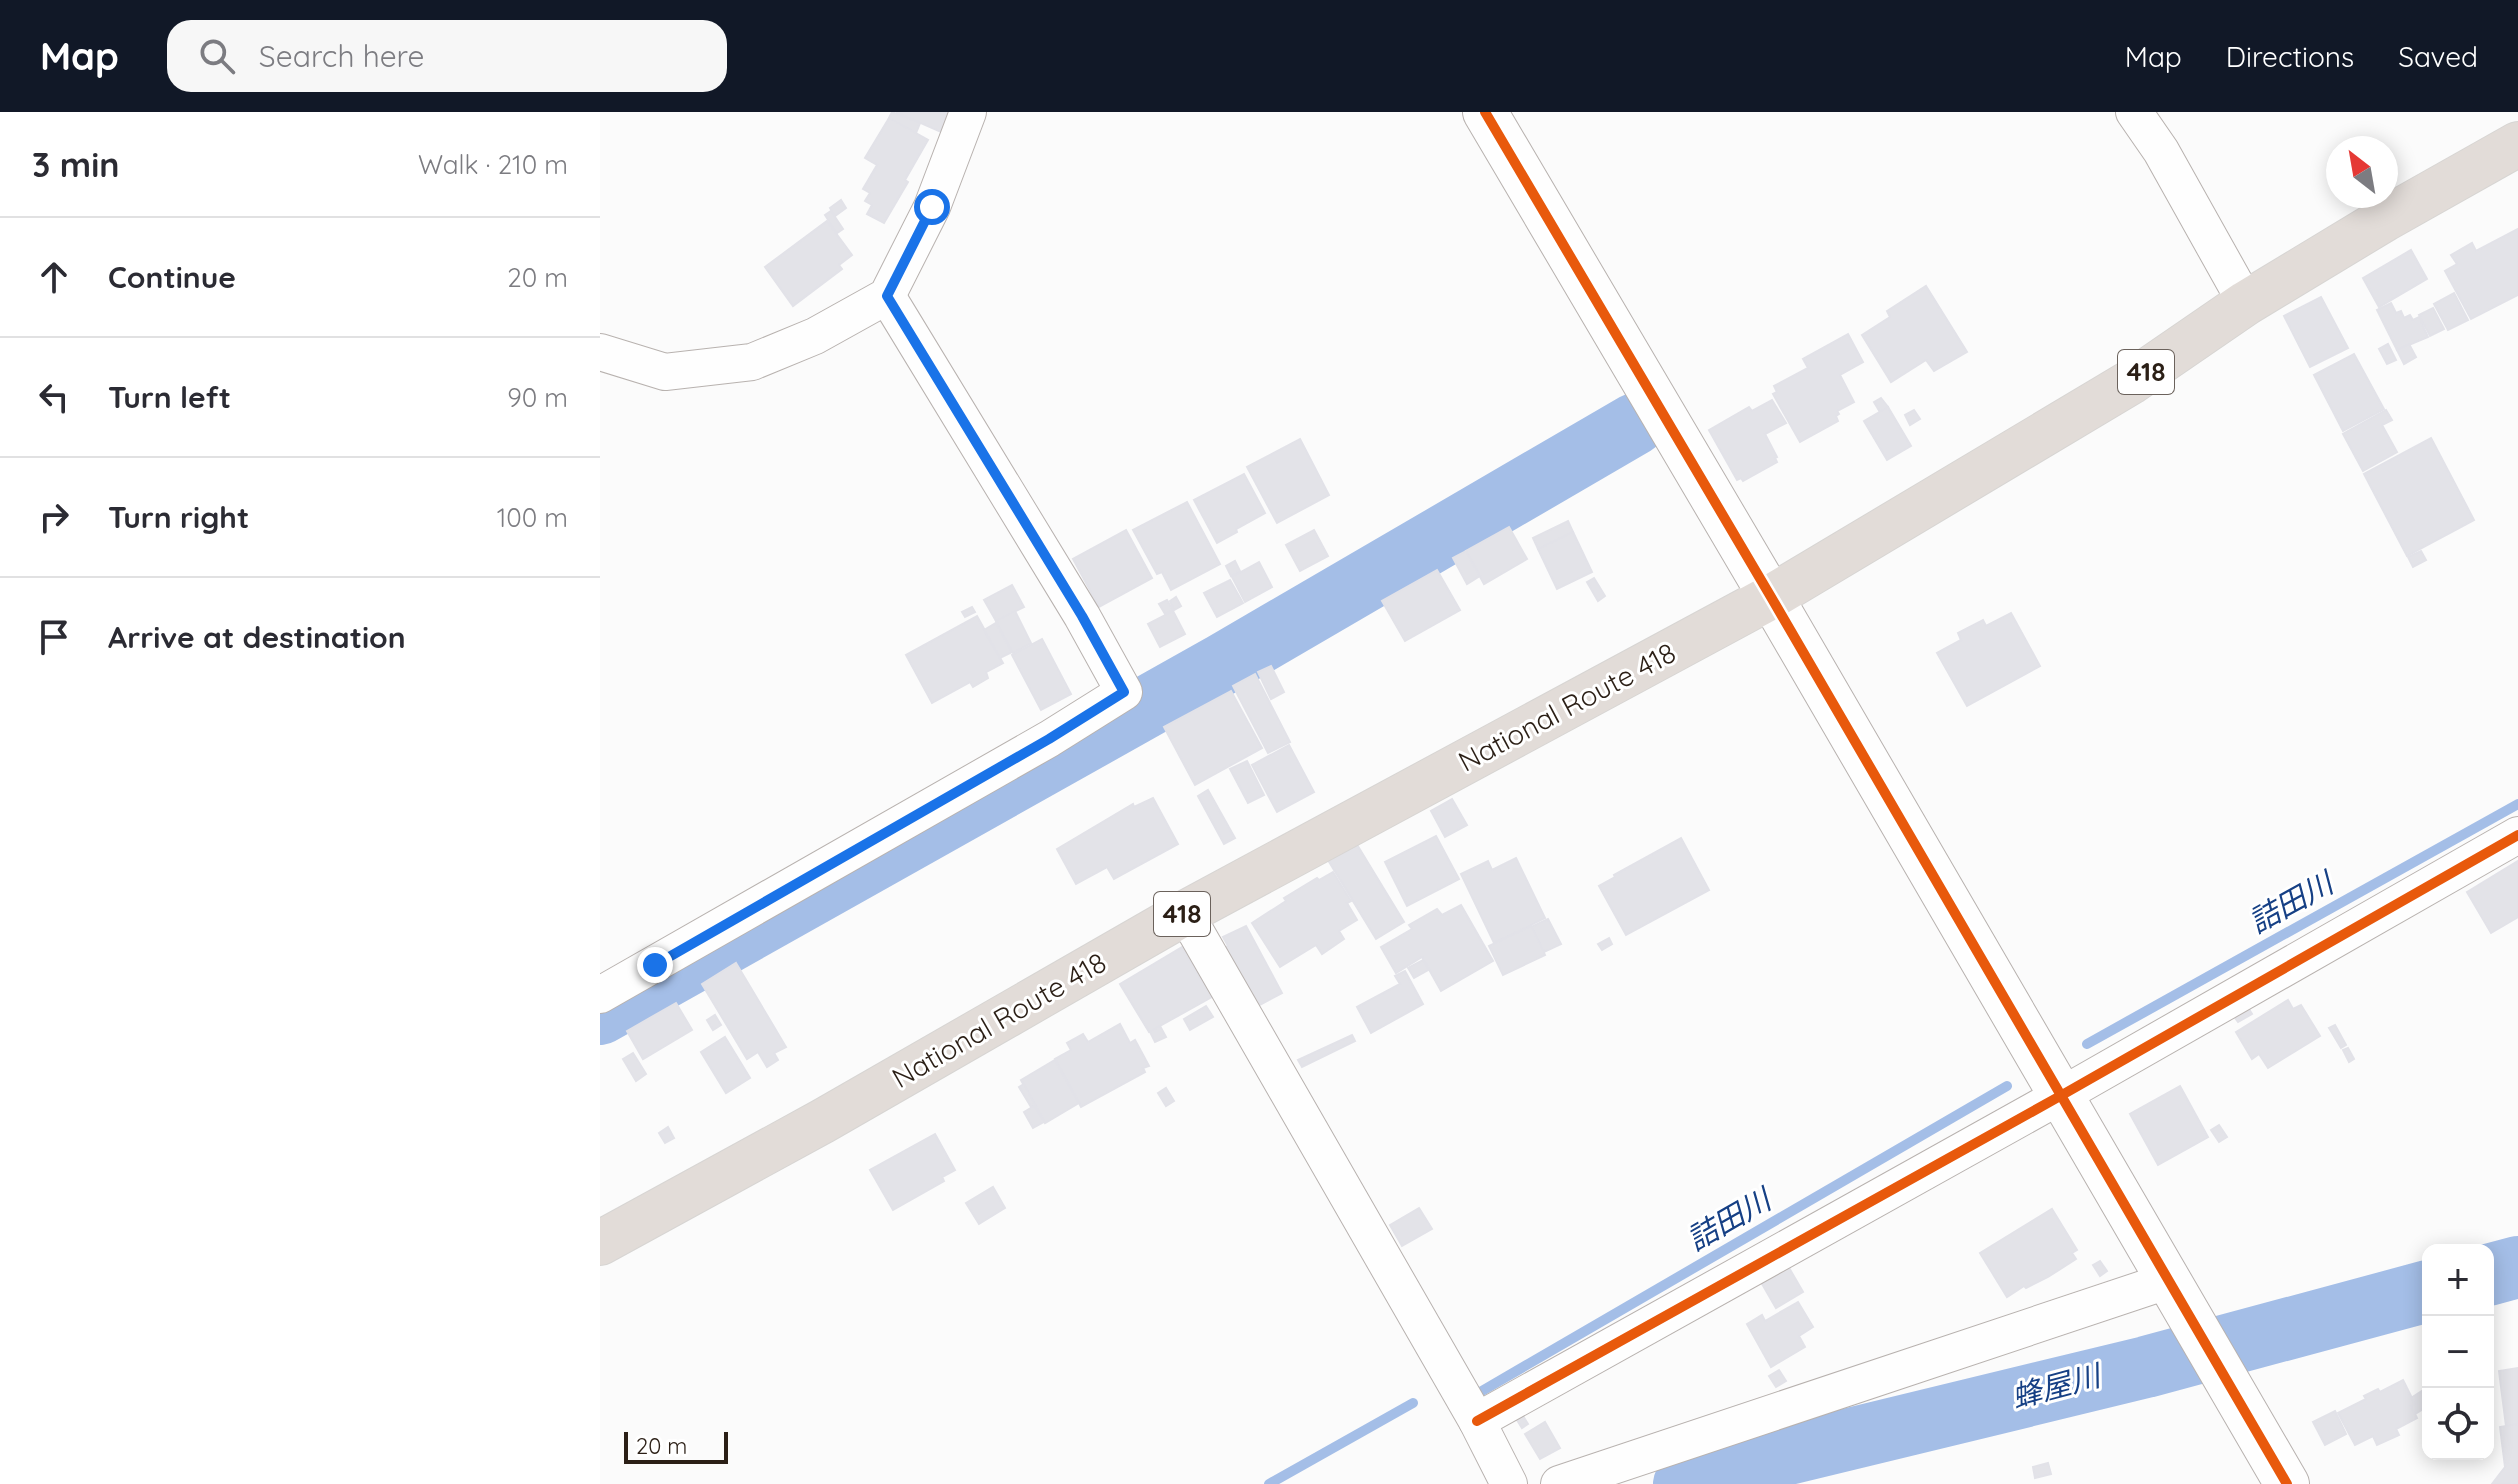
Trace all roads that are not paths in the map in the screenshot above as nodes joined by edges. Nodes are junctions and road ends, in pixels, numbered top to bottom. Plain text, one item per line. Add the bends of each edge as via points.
1 (968, 112) edge
2 (1485, 112) edge
3 (2134, 112) edge
4 (2517, 148) edge
5 (887, 296) junction
6 (2246, 303) junction
7 (600, 352) edge
8 (1771, 597) junction
9 (2518, 835) edge
10 (1185, 913) junction
11 (600, 995) edge
12 (2062, 1095) junction
13 (600, 1243) edge
14 (2176, 1290) junction
15 (1477, 1421) junction
16 (1509, 1484) edge
17 (1559, 1484) edge
18 (2287, 1484) edge

1 - 5 street via 932,207
2 - 8 street
3 - 6 street
4 - 6 highway, National Route 418 / 418
5 - 7 street via 815,336 752,362 665,372
5 - 11 street via 1124,692
6 - 8 highway, National Route 418 / 418 via 2131,382
8 - 10 highway, National Route 418 / 418
8 - 12 street
9 - 12 street
10 - 13 highway, National Route 418 / 418
10 - 15 street
12 - 14 street
12 - 15 street
14 - 17 street
14 - 18 street
15 - 16 street

